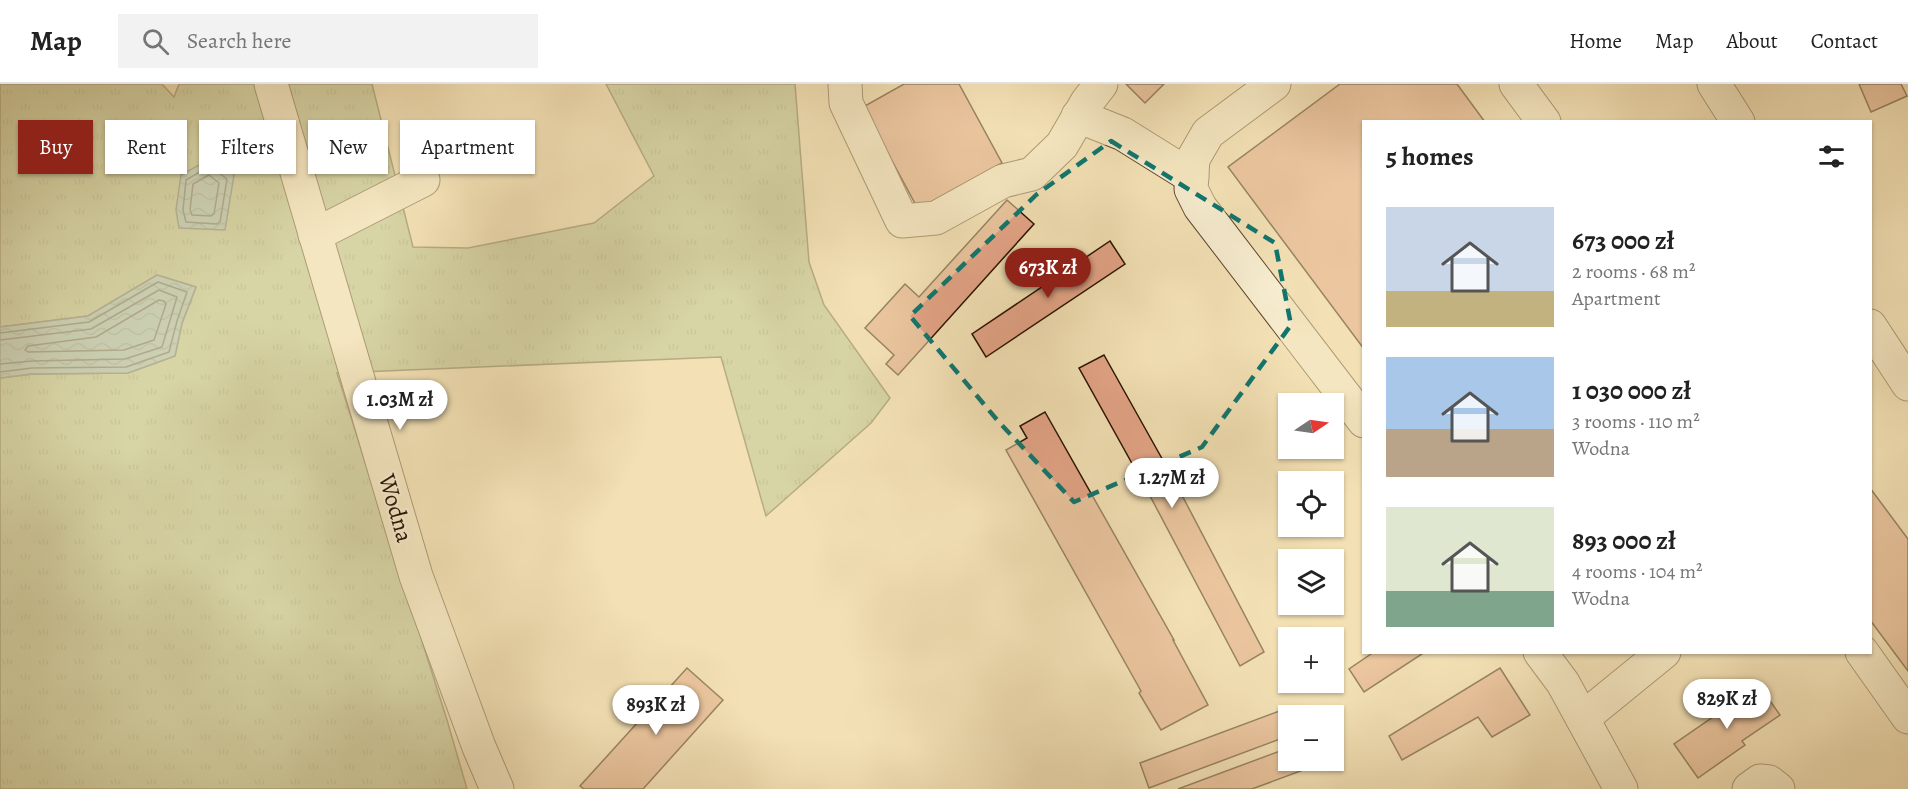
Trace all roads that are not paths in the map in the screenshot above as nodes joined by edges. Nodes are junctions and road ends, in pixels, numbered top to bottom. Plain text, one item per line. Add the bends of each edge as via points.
1 (270, 84) edge
2 (845, 84) edge
3 (1101, 84) edge
4 (1274, 84) edge
5 (1516, 84) edge
6 (1713, 84) edge
7 (1078, 116) junction
8 (1543, 120) edge
9 (1737, 120) edge
10 (1192, 177) junction
11 (423, 180) dead end
12 (315, 235) junction
13 (1872, 329) edge
14 (1908, 384) edge
15 (1362, 418) edge
16 (1541, 654) edge
17 (1663, 654) edge
18 (1863, 654) edge
19 (1908, 717) edge
20 (1583, 718) junction
21 (497, 789) edge
22 (1621, 789) edge
23 (1749, 789) edge
24 (1778, 789) edge

1 - 12 street, Wodna
2 - 7 street via 846,103 902,221 936,218 1003,181 1032,174 1062,145
3 - 7 street
4 - 10 street via 1208,132 1193,159
5 - 8 street
6 - 9 street
7 - 10 street via 1123,134
10 - 15 street via 1191,189 1200,207
11 - 12 street
12 - 21 street, Wodna via 416,576
13 - 14 street
16 - 20 street
17 - 20 street
18 - 19 street
20 - 22 street
23 - 24 street via 1760,781

